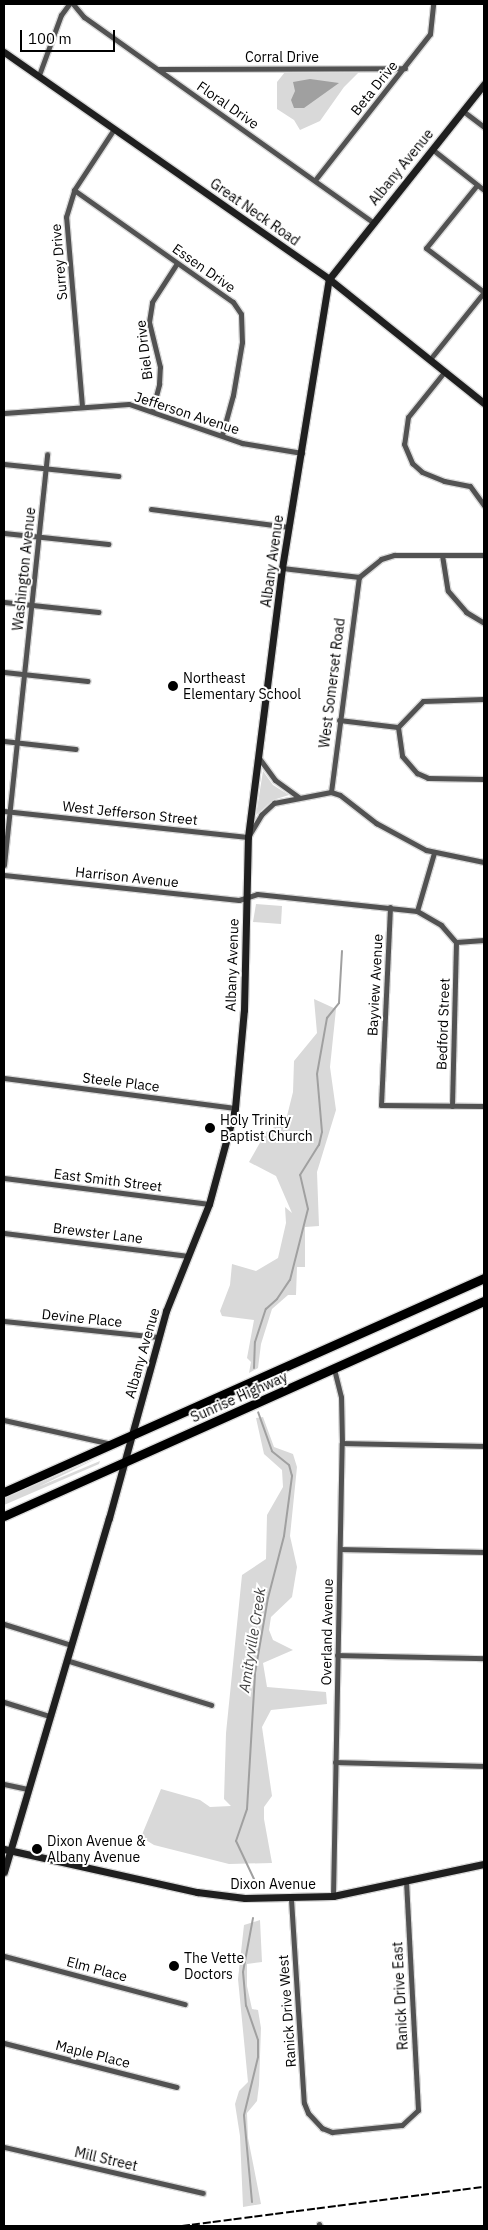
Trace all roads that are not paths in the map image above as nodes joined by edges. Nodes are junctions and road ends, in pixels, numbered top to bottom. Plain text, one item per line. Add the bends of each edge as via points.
1 (69, 4) edge
2 (73, 4) edge
3 (433, 4) edge
4 (4, 52) edge
5 (159, 68) junction
6 (405, 68) junction
7 (39, 75) junction
8 (484, 84) edge
9 (463, 111) junction
10 (484, 127) edge
11 (114, 129) junction
12 (432, 149) junction
13 (315, 180) junction
14 (477, 185) junction
15 (74, 190) junction
16 (484, 190) edge
17 (372, 222) junction
18 (176, 263) junction
19 (329, 279) junction
20 (484, 292) edge
21 (431, 358) junction
22 (445, 371) junction
23 (484, 403) edge
24 (82, 406) junction
25 (152, 411) junction
26 (4, 413) edge
27 (222, 435) junction
28 (302, 453) junction
29 (47, 454) dead end
30 (4, 464) edge
31 (46, 468) junction
32 (118, 476) dead end
33 (484, 505) edge
34 (151, 509) dead end
35 (289, 527) junction
36 (4, 533) edge
37 (38, 537) junction
38 (108, 544) dead end
39 (484, 554) edge
40 (442, 555) junction
41 (282, 568) junction
42 (359, 577) junction
43 (4, 602) edge
44 (32, 605) junction
45 (98, 612) dead end
46 (484, 623) edge
47 (4, 672) edge
48 (24, 674) junction
49 (88, 681) dead end
50 (484, 699) edge
51 (339, 720) junction
52 (398, 727) junction
53 (4, 741) edge
54 (17, 743) junction
55 (76, 749) dead end
56 (259, 758) junction
57 (484, 779) edge
58 (331, 792) junction
59 (298, 797) junction
60 (7, 811) edge
61 (248, 838) junction
62 (434, 853) junction
63 (484, 862) edge
64 (4, 865) edge
65 (4, 875) edge
66 (247, 897) junction
67 (390, 908) junction
68 (417, 911) junction
69 (484, 940) edge
70 (456, 942) junction
71 (4, 1078) edge
72 (452, 1106) junction
73 (484, 1106) edge
74 (235, 1108) junction
75 (4, 1178) edge
76 (209, 1204) junction
77 (4, 1233) edge
78 (189, 1256) junction
79 (484, 1278) edge
80 (484, 1301) edge
81 (4, 1321) edge
82 (158, 1337) junction
83 (334, 1369) junction
84 (4, 1420) edge
85 (132, 1434) junction
86 (342, 1443) junction
87 (111, 1444) junction
88 (484, 1446) edge
89 (125, 1462) junction
90 (4, 1492) edge
91 (4, 1516) edge
92 (340, 1549) junction
93 (484, 1552) edge
94 (4, 1624) edge
95 (71, 1644) junction
96 (337, 1655) junction
97 (484, 1658) edge
98 (66, 1660) junction
99 (4, 1702) edge
100 (211, 1705) dead end
101 (49, 1716) junction
102 (335, 1762) junction
103 (484, 1766) edge
104 (4, 1784) edge
105 (27, 1789) junction
106 (7, 1850) edge
107 (484, 1864) edge
108 (4, 1872) edge
109 (406, 1882) junction
110 (333, 1896) junction
111 (291, 1899) junction
112 (4, 1956) edge
113 (185, 2004) dead end
114 (4, 2042) edge
115 (176, 2087) dead end
116 (313, 2119) joint
117 (4, 2148) edge
118 (203, 2193) dead end

1 - 7 street via 61,15
2 - 5 street, Floral Drive via 84,17
3 - 6 street, Beta Drive via 430,34
4 - 7 street, Great Neck Road
5 - 6 street, Corral Drive
5 - 13 street, Floral Drive
6 - 13 street, Beta Drive
7 - 11 street, Great Neck Road
8 - 9 street, Albany Avenue
9 - 10 street
9 - 12 street, Albany Avenue
11 - 15 street, Surrey Drive
11 - 19 street, Great Neck Road
12 - 14 street
12 - 17 street, Albany Avenue
13 - 17 street, Floral Drive
14 - 16 street
14 - 20 street via 426,248
15 - 18 street, Essen Drive
15 - 24 street, Surrey Drive via 66,217
17 - 19 street, Albany Avenue
18 - 25 street, Biel Drive via 152,302 149,322 160,367
18 - 27 street, Essen Drive via 233,302 241,314 242,342 234,395
19 - 21 street, Great Neck Road
19 - 28 street, Albany Avenue
20 - 21 street
21 - 22 street, Great Neck Road
22 - 23 street, Great Neck Road
22 - 33 street via 408,417 404,444 412,463 422,472 470,486
24 - 25 street, Jefferson Avenue via 129,404
24 - 26 street, Jefferson Avenue
25 - 27 street, Jefferson Avenue
27 - 28 street, Jefferson Avenue via 242,443
28 - 35 street, Albany Avenue
29 - 31 street, Washington Avenue
30 - 31 street
31 - 32 street
31 - 37 street, Washington Avenue
34 - 35 street
35 - 41 street, Albany Avenue
36 - 37 street
37 - 38 street
37 - 44 street, Washington Avenue
39 - 40 street
40 - 42 street via 394,555 380,559
40 - 46 street via 448,591 466,612
41 - 42 street
41 - 56 street, Albany Avenue
42 - 51 street, West Somerset Road
43 - 44 street
44 - 45 street
44 - 48 street, Washington Avenue
47 - 48 street
48 - 49 street
48 - 54 street, Washington Avenue
50 - 52 street via 423,701
51 - 52 street
51 - 58 street, West Somerset Road
52 - 57 street via 402,756 417,773 428,778
53 - 54 street
54 - 55 street
54 - 60 street, Washington Avenue
56 - 59 street via 275,780
56 - 61 street, Albany Avenue
58 - 59 street
58 - 62 street via 340,795 376,823
59 - 61 street via 274,803 261,815
60 - 61 street, West Jefferson Street
60 - 64 street, Washington Avenue
61 - 66 street, Albany Avenue
62 - 63 street
62 - 68 street
65 - 66 street, Harrison Avenue via 239,900
66 - 67 street via 257,894
66 - 74 street, Albany Avenue via 244,1010
67 - 68 street
67 - 72 street, Bayview Avenue via 381,1105
68 - 70 street via 441,926
69 - 70 street
70 - 72 street, Bedford Street
71 - 74 street, Steele Place
72 - 73 street, Bayview Avenue
74 - 76 street, Albany Avenue
75 - 76 street, East Smith Street
76 - 78 street, Albany Avenue
77 - 78 street, Brewster Lane
78 - 82 street, Albany Avenue
79 - 85 highway, Sunrise Highway
80 - 83 highway, Sunrise Highway
81 - 82 street, Devine Place
82 - 85 street, Albany Avenue
83 - 86 street, Overland Avenue via 341,1397
83 - 89 highway, Sunrise Highway
84 - 87 street
85 - 87 highway, Sunrise Highway
85 - 89 street, Albany Avenue
86 - 88 street
86 - 92 street, Overland Avenue
87 - 90 highway, Sunrise Highway
89 - 91 highway, Sunrise Highway
89 - 95 street, Albany Avenue
92 - 93 street
92 - 96 street, Overland Avenue
94 - 95 street
95 - 98 street, Albany Avenue
96 - 97 street
96 - 102 street, Overland Avenue
98 - 100 street
98 - 101 street, Albany Avenue
99 - 101 street
101 - 105 street, Albany Avenue
102 - 103 street
102 - 110 street, Overland Avenue
104 - 105 street
105 - 106 street, Albany Avenue
106 - 108 street, Albany Avenue
106 - 111 street, Dixon Avenue via 212,1894
107 - 109 street, Dixon Avenue
109 - 110 street, Dixon Avenue
109 - 116 street, Ranick Drive East via 418,2110 402,2124 332,2132
110 - 111 street, Dixon Avenue
111 - 116 street, Ranick Drive West via 304,2103
112 - 113 street, Elm Place
114 - 115 street, Maple Place
117 - 118 street, Mill Street

